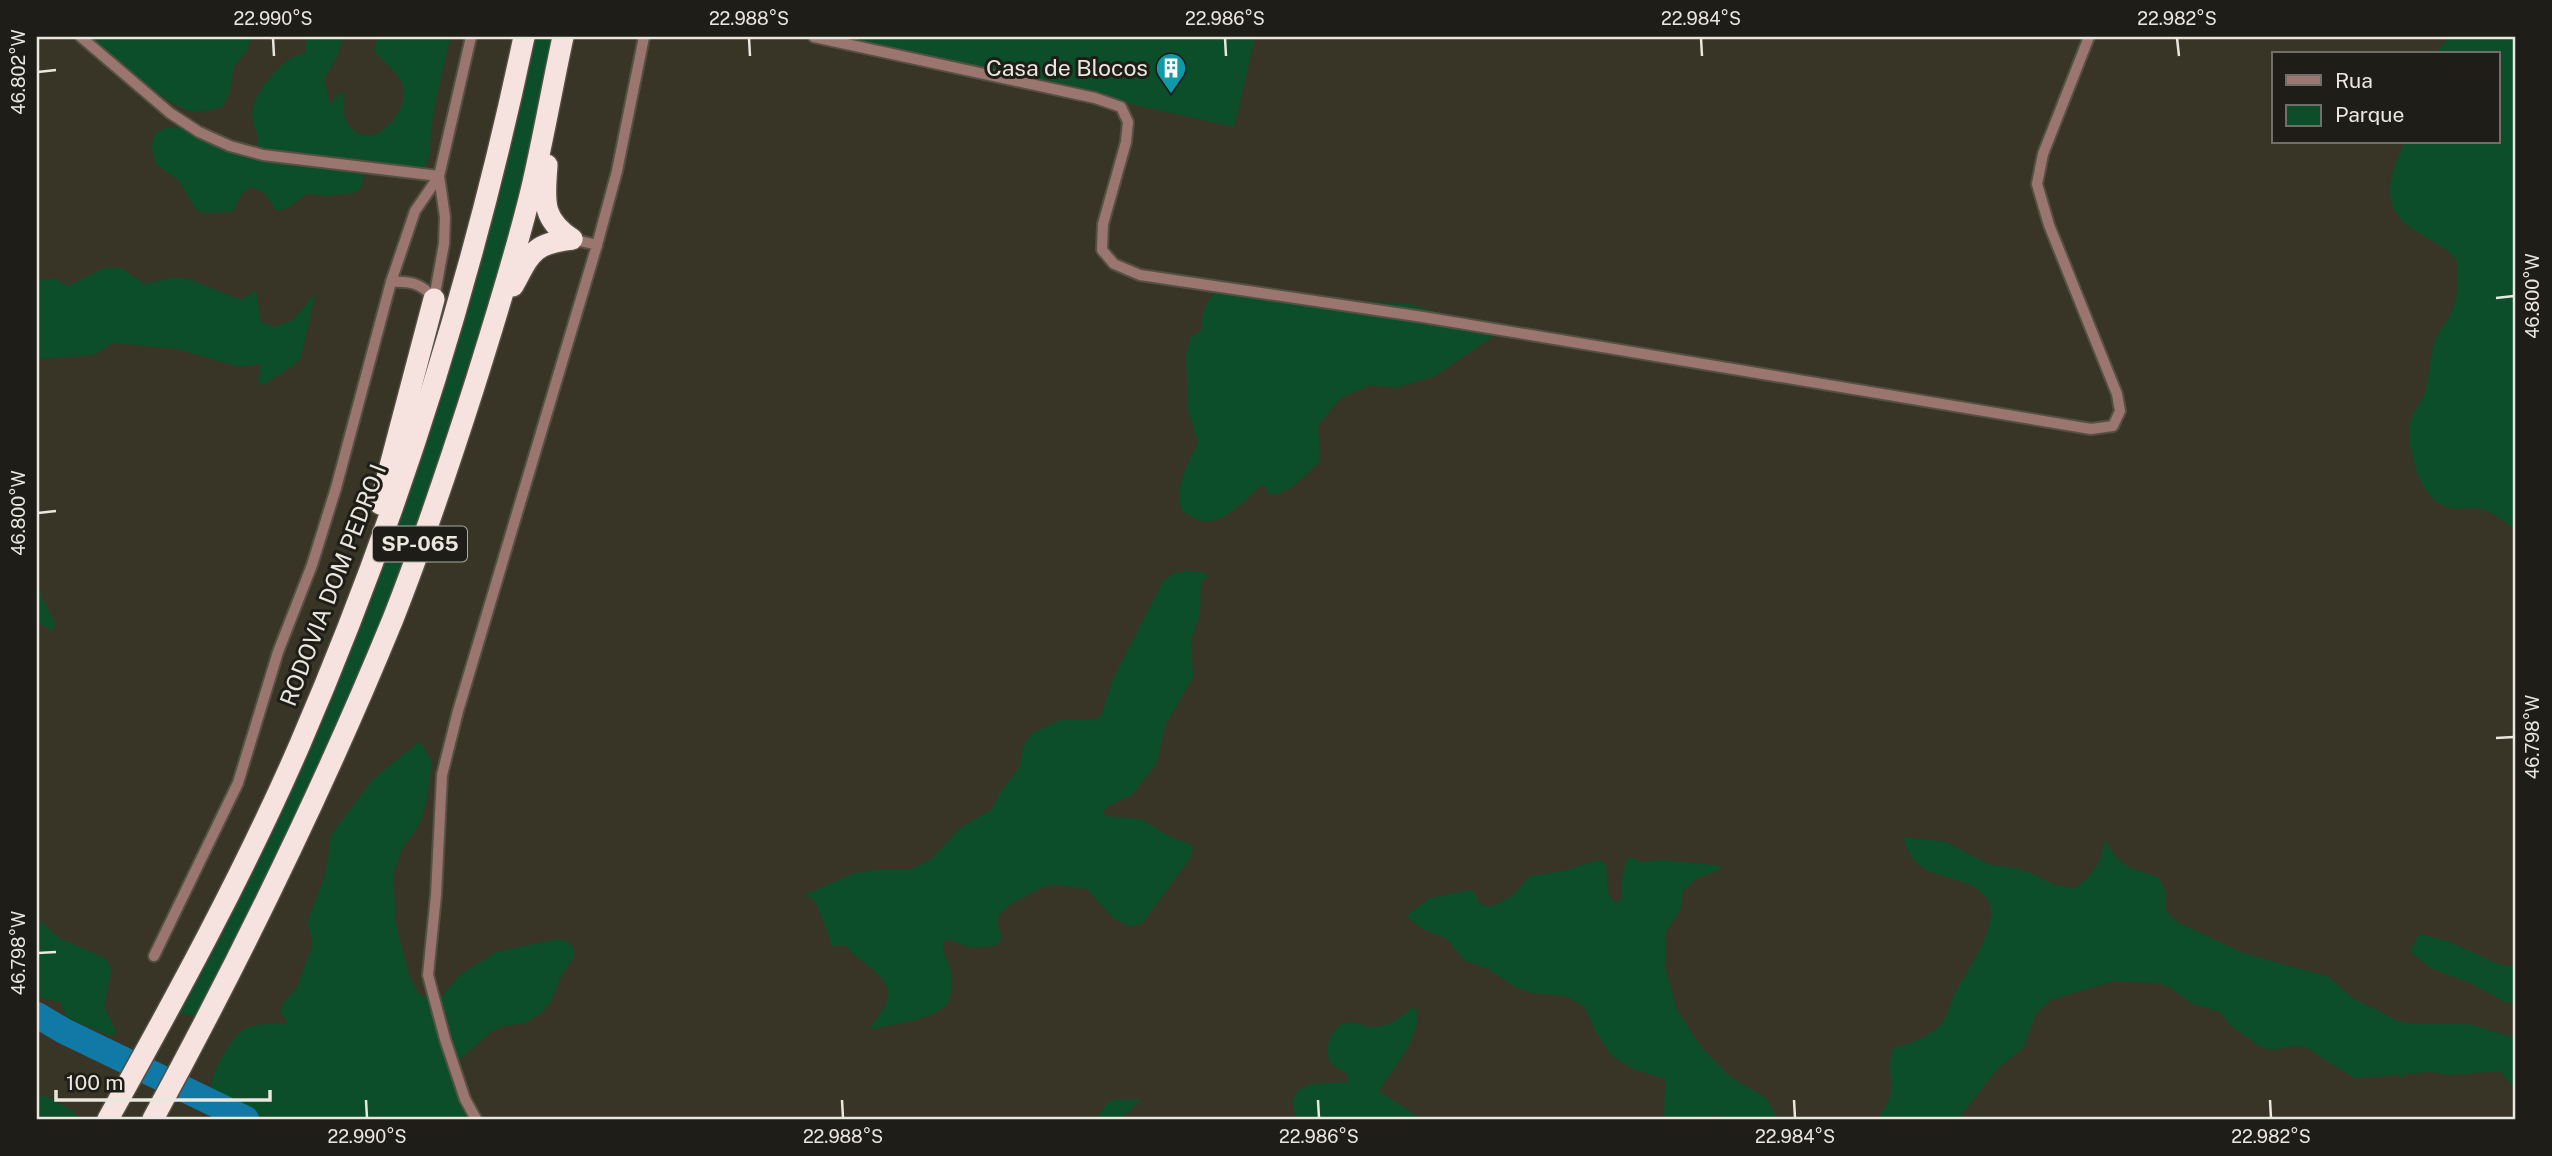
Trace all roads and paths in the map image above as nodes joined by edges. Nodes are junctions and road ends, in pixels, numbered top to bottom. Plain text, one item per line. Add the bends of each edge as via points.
1 (81, 37) edge
2 (471, 37) edge
3 (524, 37) edge
4 (563, 37) edge
5 (644, 37) edge
6 (814, 37) edge
7 (2089, 37) edge
8 (552, 88) junction
9 (439, 176) junction
10 (572, 239) junction
11 (597, 245) junction
12 (391, 282) junction
13 (434, 299) junction
14 (494, 323) junction
15 (335, 658) junction
16 (154, 956) dead end
17 (108, 1119) edge
18 (153, 1119) edge
19 (476, 1119) edge

1 - 9 street via 170,113 230,146 263,155
2 - 9 street
3 - 15 highway, RODOVIA DOM PEDRO I / SP-065 via 488,198 453,318 382,539
4 - 8 highway, SP-065
5 - 11 street
6 - 7 street via 1121,107 1128,122 1126,142 1102,224 1102,250 1114,264 1140,275 1423,317 2091,429 2113,426 2120,411 2117,394 2037,184 2043,154
8 - 10 highway via 545,201 550,220
8 - 14 highway, SP-065 via 531,192
9 - 12 street via 415,211
9 - 13 street via 444,244
10 - 11 street
10 - 14 highway via 542,244 530,256
11 - 19 street via 442,775 428,975 461,1087
12 - 13 street via 414,282
12 - 16 street via 336,488 238,783
13 - 15 highway
14 - 18 highway, SP-065 via 394,617 304,823
15 - 17 highway, RODOVIA DOM PEDRO I / SP-065 via 269,812

